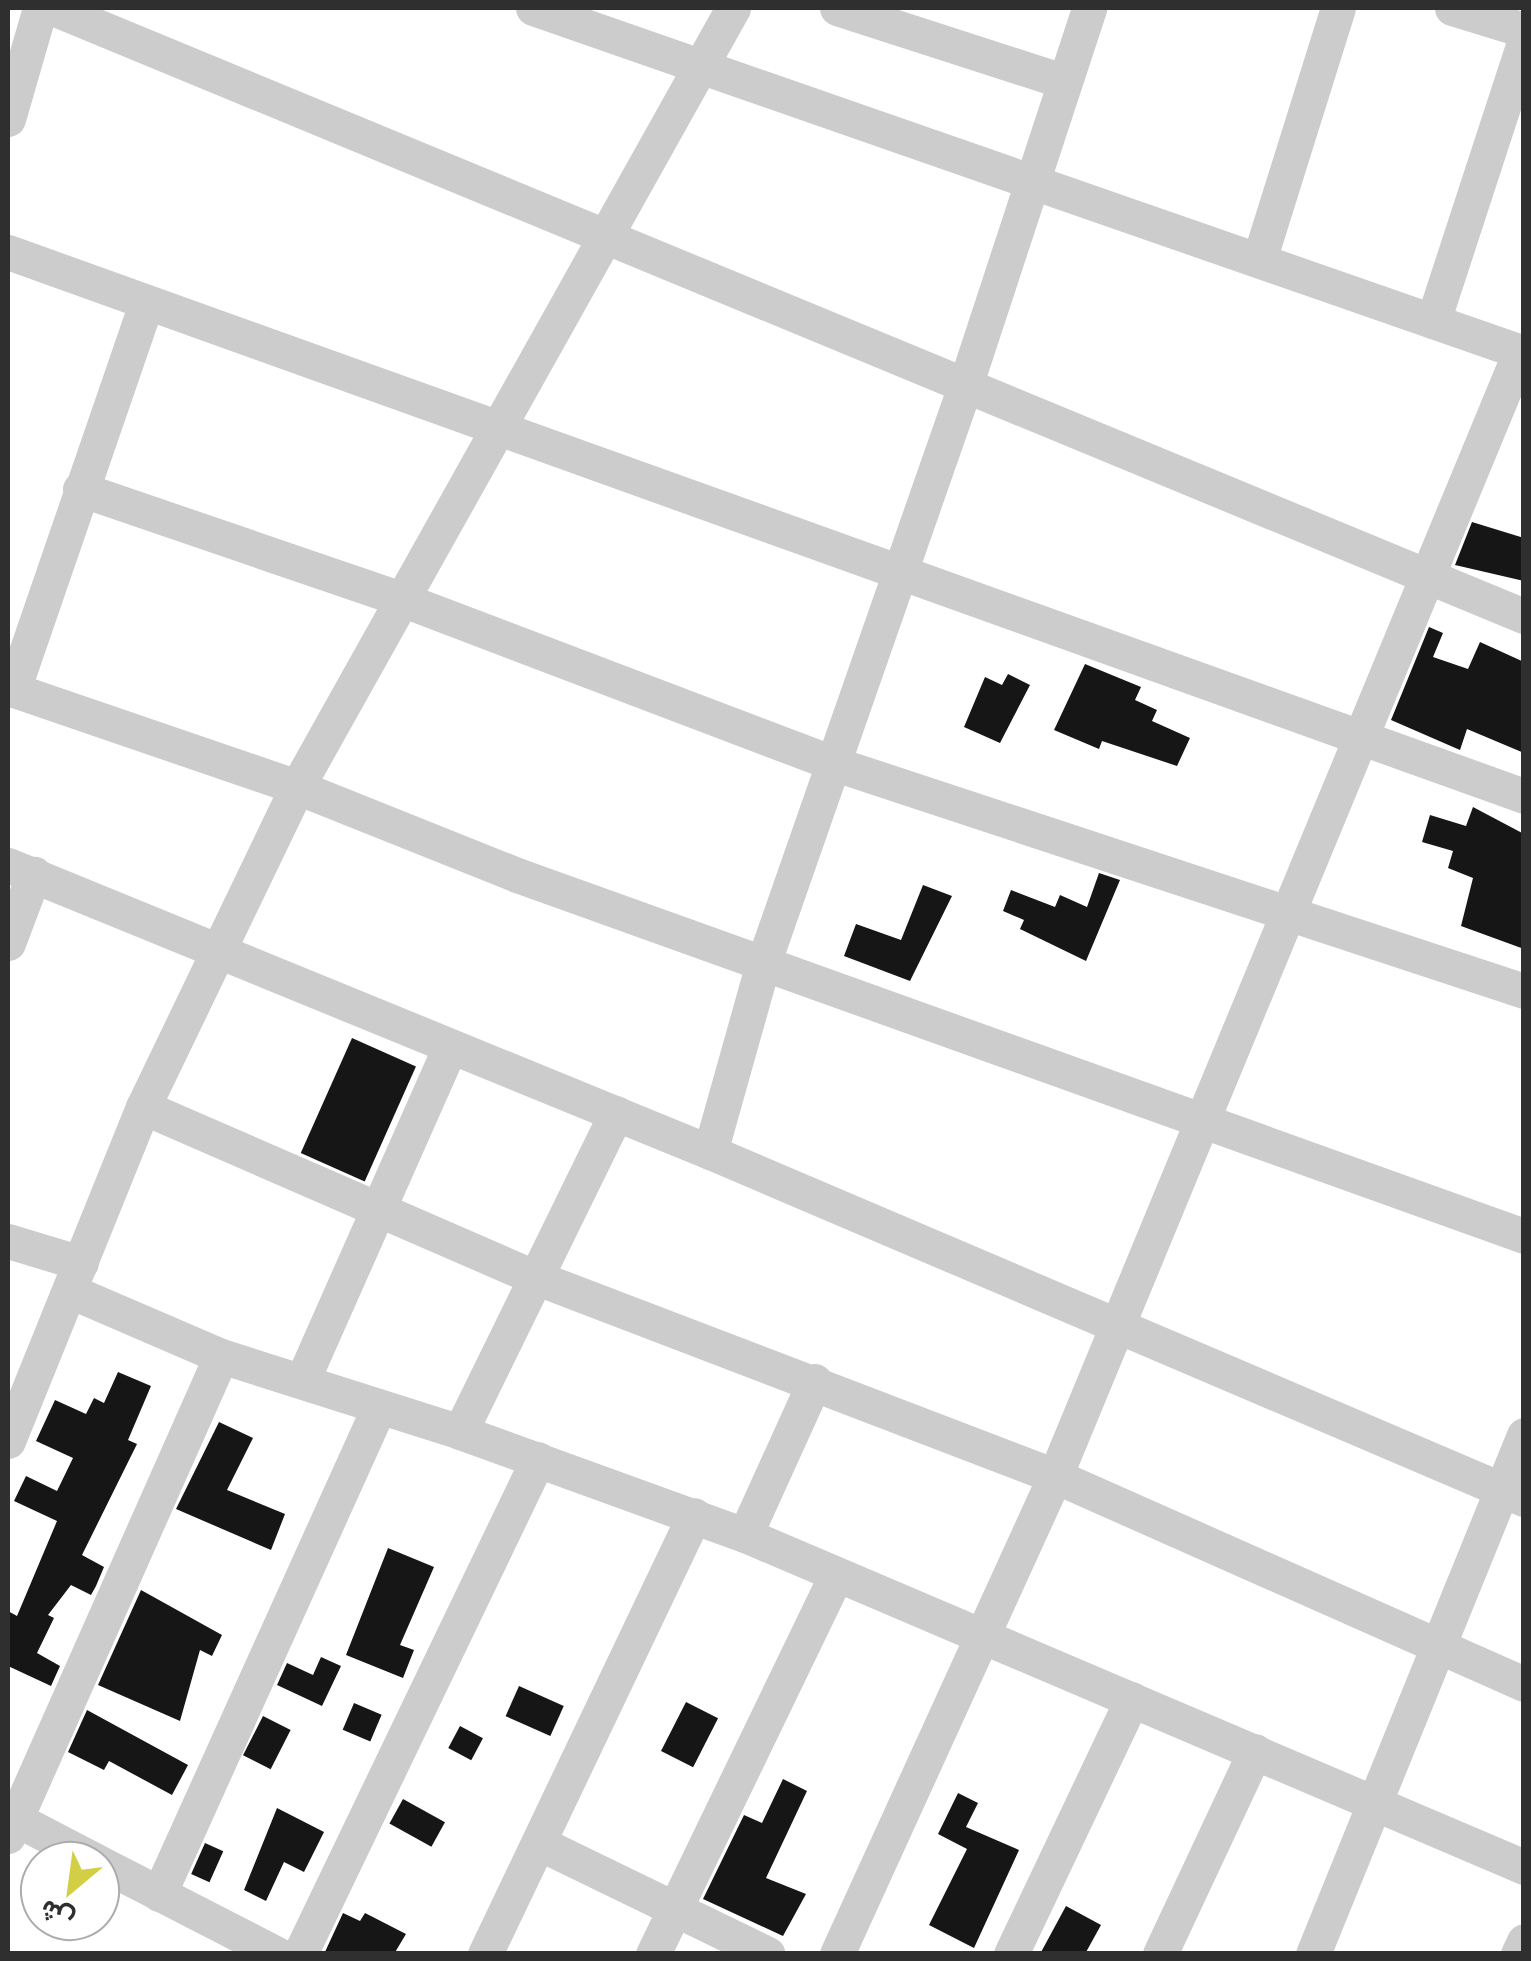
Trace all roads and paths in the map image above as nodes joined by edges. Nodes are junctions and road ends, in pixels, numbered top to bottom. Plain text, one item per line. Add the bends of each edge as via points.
1 (40, 8) edge
2 (53, 8) edge
3 (533, 8) edge
4 (732, 8) edge
5 (837, 8) edge
6 (1088, 8) edge
7 (1338, 8) edge
8 (1452, 8) edge
9 (1524, 30) edge
10 (1524, 42) edge
11 (700, 64) junction
12 (15, 75) edge
13 (1063, 81) junction
14 (8, 119) edge
15 (1034, 178) junction
16 (603, 238) junction
17 (8, 252) edge
18 (1258, 260) junction
19 (146, 304) junction
20 (1433, 321) junction
21 (1522, 353) edge
22 (966, 383) junction
23 (498, 426) junction
24 (80, 489) junction
25 (900, 571) junction
26 (1426, 574) junction
27 (401, 599) junction
28 (1524, 616) edge
29 (10, 689) edge
30 (1361, 736) junction
31 (832, 763) junction
32 (297, 786) junction
33 (1524, 796) edge
34 (21, 870) edge
35 (1290, 909) junction
36 (8, 943) edge
37 (218, 947) junction
38 (763, 964) junction
39 (1524, 991) edge
40 (450, 1049) junction
41 (143, 1107) junction
42 (616, 1113) junction
43 (1202, 1120) junction
44 (710, 1152) junction
45 (376, 1207) junction
46 (1524, 1236) edge
47 (8, 1241) edge
48 (76, 1277) junction
49 (538, 1278) junction
50 (1119, 1324) junction
51 (221, 1356) junction
52 (814, 1381) junction
53 (302, 1382) junction
54 (379, 1407) junction
55 (460, 1432) junction
56 (1524, 1435) edge
57 (8, 1441) edge
58 (538, 1459) junction
59 (1055, 1476) junction
60 (1512, 1494) edge
61 (694, 1516) junction
62 (745, 1535) junction
63 (836, 1575) junction
64 (986, 1636) junction
65 (1437, 1643) junction
66 (1524, 1684) edge
67 (1132, 1699) junction
68 (1256, 1751) junction
69 (1372, 1804) junction
70 (10, 1823) edge
71 (51, 1841) edge
72 (539, 1843) junction
73 (1524, 1867) edge
74 (120, 1874) edge
75 (159, 1894) junction
76 (676, 1910) junction
77 (1524, 1940) edge
78 (277, 1954) edge
79 (300, 1954) edge
80 (485, 1954) edge
81 (653, 1954) edge
82 (768, 1954) edge
83 (838, 1954) edge
84 (1011, 1954) edge
85 (1160, 1954) edge
86 (1313, 1954) edge
87 (1518, 1954) edge

1 - 12 street
2 - 16 street
3 - 11 street
4 - 11 street
5 - 13 street
6 - 13 street
7 - 18 street
8 - 9 street
10 - 20 street
11 - 15 street
11 - 16 street
12 - 14 street
13 - 15 street
15 - 18 street
15 - 22 street
16 - 22 street
16 - 23 street
17 - 19 street
18 - 20 street
19 - 23 street
19 - 24 street
20 - 21 street
21 - 26 street
22 - 25 street
22 - 26 street
23 - 25 street
23 - 27 street
24 - 27 street
24 - 29 street
25 - 30 street
25 - 31 street
26 - 28 street
26 - 30 street
27 - 31 street
27 - 32 street
29 - 32 street
30 - 33 street
30 - 35 street
31 - 35 street
31 - 38 street
32 - 37 street
32 - 38 street
34 - 36 street
34 - 37 street
35 - 39 street
35 - 43 street
37 - 40 street
37 - 41 street
38 - 43 street
38 - 44 street
40 - 42 street
40 - 45 street
41 - 45 street
41 - 48 street
42 - 44 street
42 - 49 street
43 - 46 street
43 - 50 street
44 - 50 street
45 - 49 street
45 - 53 street
47 - 48 street
48 - 51 street
48 - 57 street
49 - 52 street
49 - 55 street
50 - 59 street
50 - 60 street
51 - 53 street
51 - 70 street
52 - 59 street
52 - 62 street
53 - 54 street
54 - 55 street
54 - 75 street
55 - 58 street
56 - 60 street
58 - 61 street
58 - 79 street
59 - 64 street
59 - 65 street
60 - 65 street
61 - 62 street
61 - 72 street
62 - 63 street
63 - 64 street
63 - 76 street
64 - 67 street
64 - 83 street
65 - 66 street
65 - 69 street
67 - 68 street
67 - 84 street
68 - 69 street
68 - 85 street
69 - 73 street
69 - 86 street
70 - 71 street
72 - 76 street
72 - 80 street
74 - 75 street
75 - 78 street
76 - 81 street
76 - 82 street
77 - 87 street

